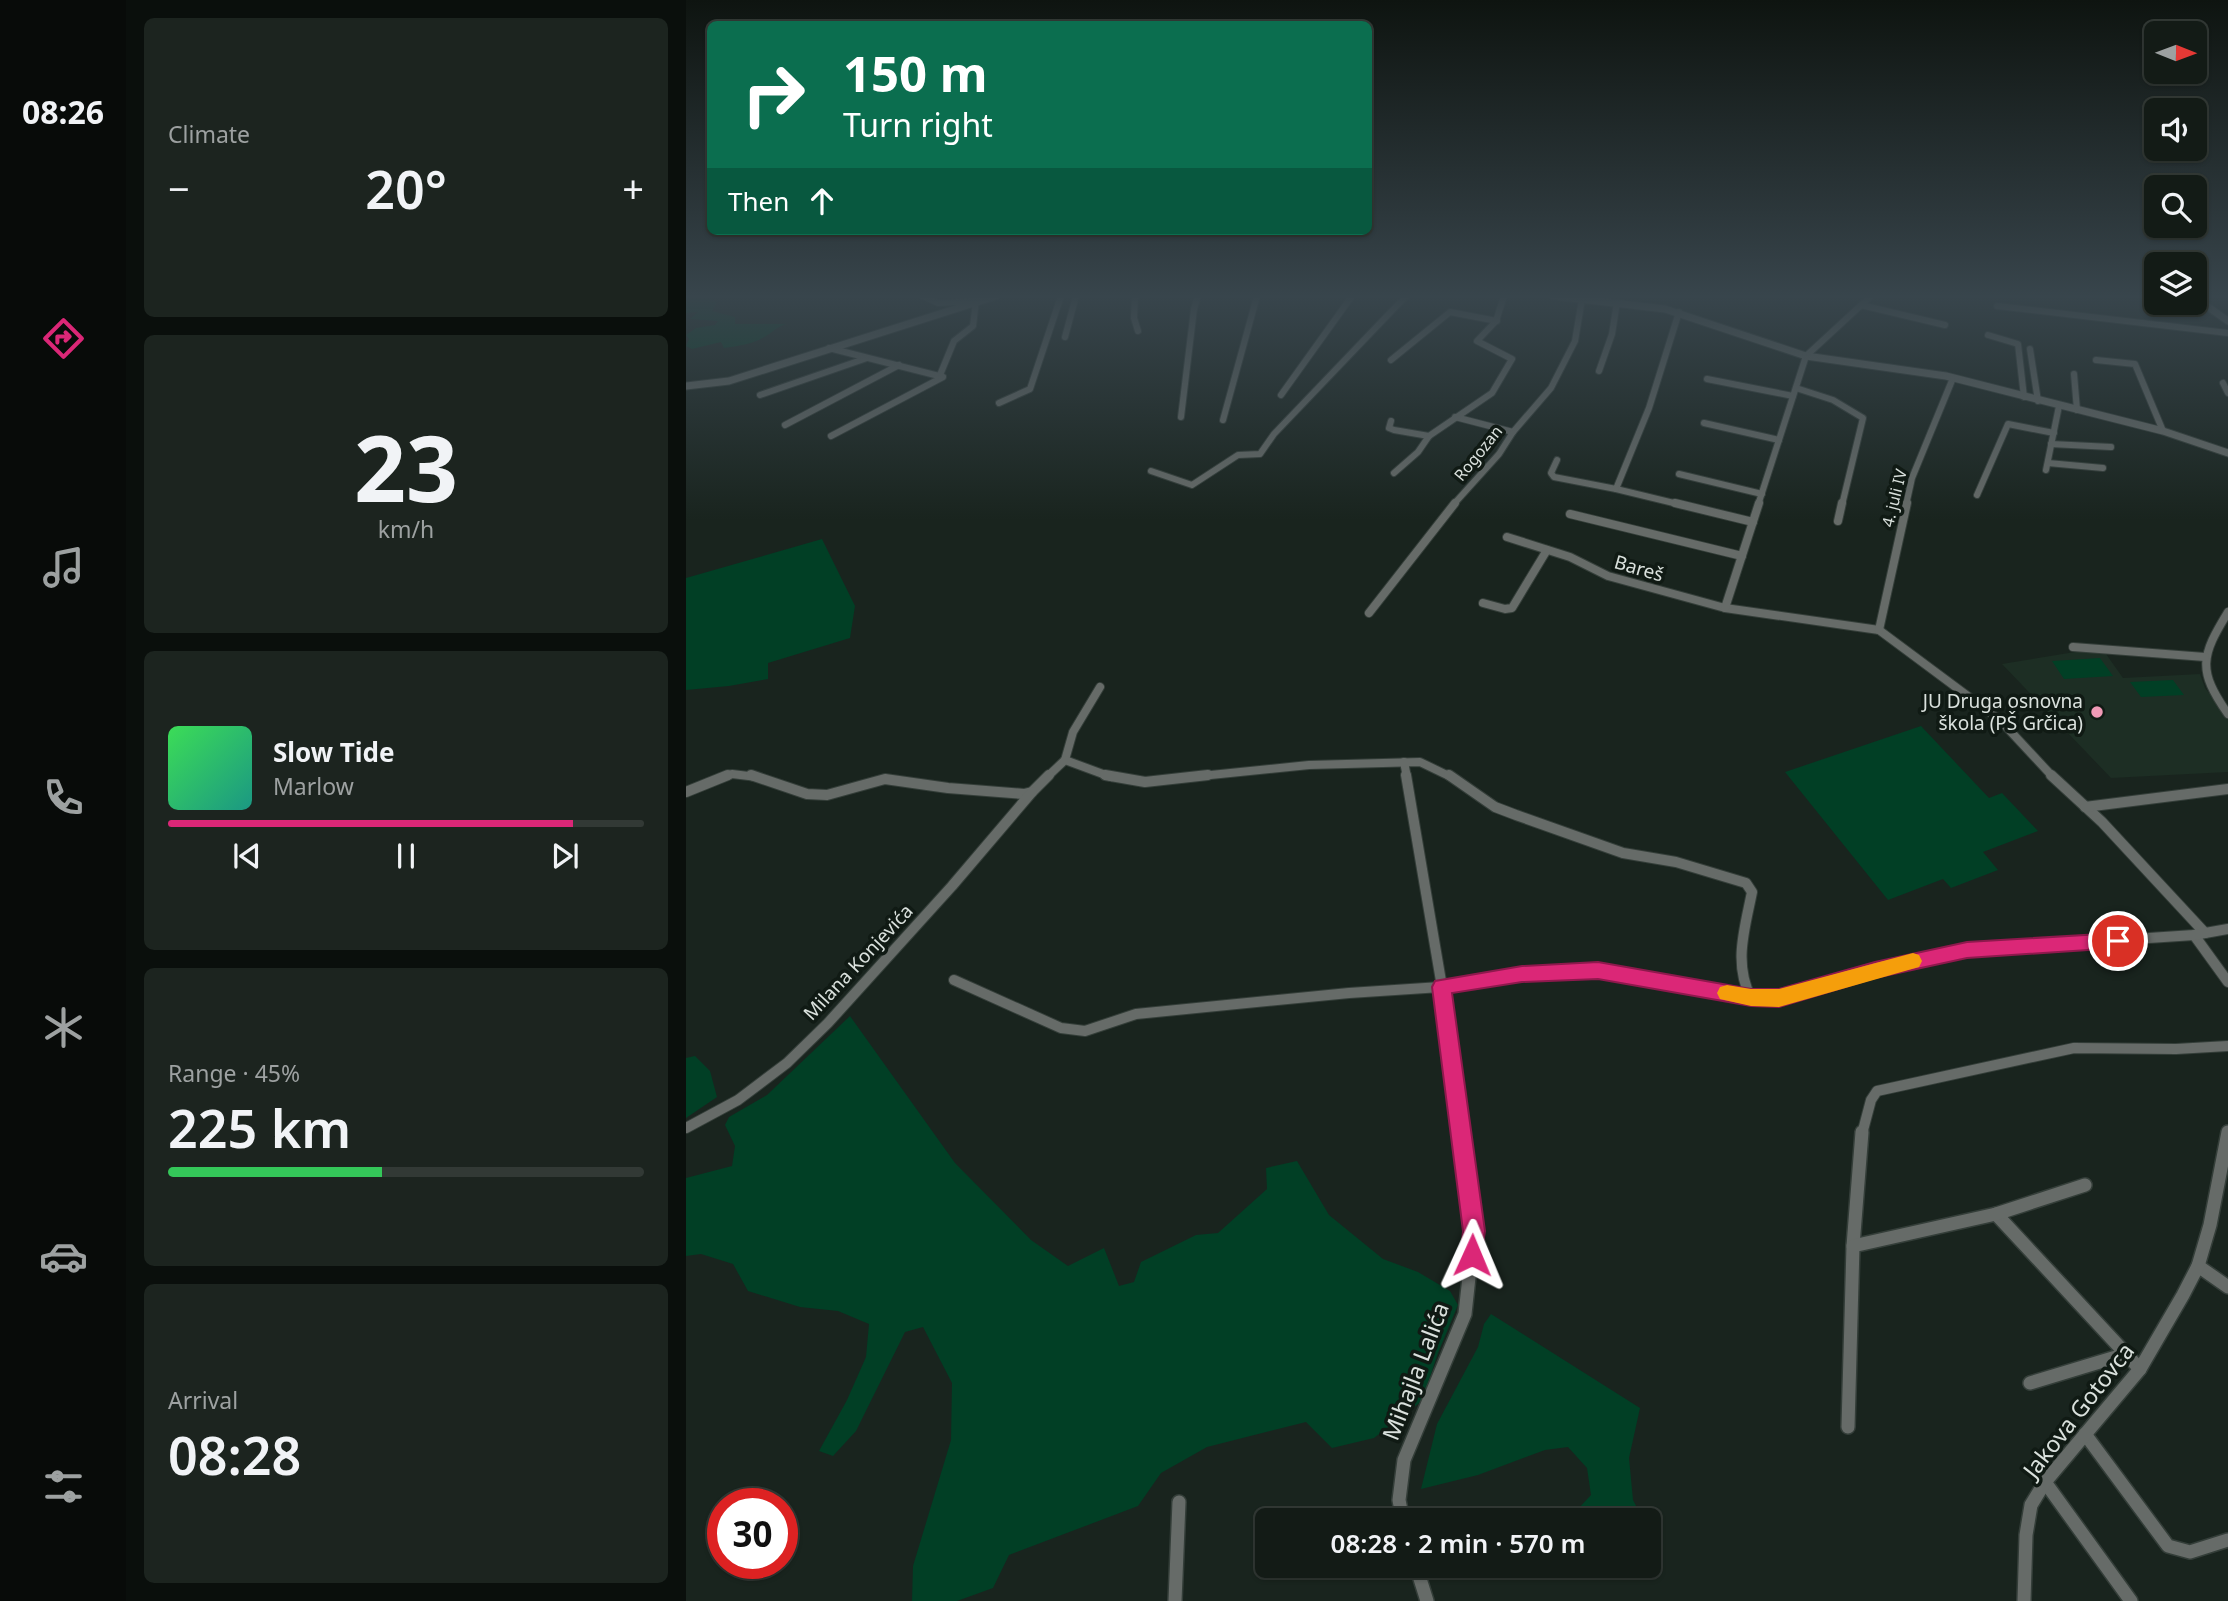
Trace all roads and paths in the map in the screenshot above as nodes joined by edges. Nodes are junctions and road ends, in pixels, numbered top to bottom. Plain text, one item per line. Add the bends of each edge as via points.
1 (760, 371) edge
2 (832, 371) edge
3 (888, 371) edge
4 (922, 371) edge
5 (942, 371) edge
6 (1036, 371) edge
7 (1187, 371) edge
8 (1237, 371) edge
9 (1298, 371) edge
10 (1335, 371) edge
11 (1505, 371) edge
12 (1561, 371) edge
13 (1661, 371) edge
14 (1801, 371) edge
15 (1917, 371) edge
16 (2021, 371) edge
17 (2033, 371) edge
18 (2138, 371) edge
19 (2074, 374) dead end
20 (940, 375) junction
21 (1953, 378) junction
22 (1707, 379) dead end
23 (2222, 383) dead end
24 (686, 386) edge
25 (1794, 392) junction
26 (2228, 393) edge
27 (760, 395) dead end
28 (1281, 395) dead end
29 (2024, 397) junction
30 (2038, 401) junction
31 (999, 403) dead end
32 (2059, 405) junction
33 (2077, 410) junction
34 (1181, 417) dead end
35 (1455, 417) junction
36 (1223, 420) dead end
37 (1391, 421) dead end
38 (1704, 423) dead end
39 (785, 425) dead end
40 (2163, 431) junction
41 (1513, 432) junction
42 (2054, 433) junction
43 (831, 436) dead end
44 (1429, 436) junction
45 (1779, 440) junction
46 (2051, 444) junction
47 (2111, 447) dead end
48 (2228, 453) edge
49 (1557, 460) dead end
50 (2103, 468) dead end
51 (1151, 471) dead end
52 (1394, 473) dead end
53 (1679, 474) dead end
54 (1616, 489) junction
55 (1762, 494) junction
56 (1977, 495) dead end
57 (1570, 514) dead end
58 (1753, 522) junction
59 (1838, 522) dead end
60 (1507, 537) dead end
61 (1547, 550) junction
62 (1742, 556) junction
63 (1483, 603) dead end
64 (1726, 608) junction
65 (1369, 612) dead end
66 (2228, 612) edge
67 (1879, 630) junction
68 (2073, 647) dead end
69 (2205, 657) junction
70 (1100, 687) dead end
71 (2228, 713) edge
72 (1065, 760) junction
73 (1404, 762) junction
74 (2228, 789) edge
75 (686, 792) edge
76 (1032, 792) junction
77 (2085, 807) junction
78 (2228, 929) edge
79 (2200, 934) junction
80 (954, 980) dead end
81 (2228, 982) edge
82 (1442, 987) junction
83 (1751, 998) junction
84 (2228, 1046) edge
85 (686, 1128) edge
86 (2228, 1132) edge
87 (2085, 1185) dead end
88 (1996, 1214) junction
89 (1853, 1246) junction
90 (2198, 1266) junction
91 (2228, 1287) edge
92 (2126, 1354) junction
93 (2140, 1369) junction
94 (2030, 1383) dead end
95 (1848, 1427) dead end
96 (2085, 1434) junction
97 (2045, 1482) junction
98 (1179, 1502) dead end
99 (1401, 1508) edge
100 (2228, 1540) edge
101 (1420, 1578) edge
102 (1175, 1601) edge
103 (1427, 1601) edge
104 (2024, 1601) edge
105 (2131, 1601) edge

1 - 24 street via 729,381
2 - 27 street
3 - 39 street
4 - 20 street
5 - 20 street
6 - 31 street via 1030,388
7 - 34 street
8 - 36 street
9 - 28 street
10 - 51 street via 1259,453 1238,455 1192,485
11 - 35 street, Rogozan via 1492,393
12 - 41 street, Rogozan
13 - 54 street
14 - 25 street
15 - 21 street
16 - 29 street
17 - 30 street
18 - 40 street
19 - 33 street
20 - 43 street via 942,379
21 - 29 street
21 - 67 street, 4. juli IV via 1912,478
22 - 25 street
23 - 26 street
25 - 45 street
25 - 59 street via 1833,400 1863,417
29 - 30 street
30 - 32 street
32 - 33 street
32 - 42 street
33 - 40 street
35 - 41 street
35 - 44 street, Rogozan
37 - 44 street via 1389,428 1394,430
38 - 45 street
40 - 48 street
41 - 65 street, Rogozan
42 - 46 street
42 - 56 street via 2008,424
44 - 52 street, Rogozan
45 - 55 street
46 - 47 street
46 - 50 street via 2047,467
49 - 54 street via 1551,473 1554,477
53 - 55 street
54 - 58 street
55 - 58 street
57 - 62 street, Bareš
58 - 62 street
60 - 61 street, Bareš
61 - 63 street via 1512,608
61 - 64 street, Bareš via 1608,576
62 - 64 street
64 - 67 street, Bareš
66 - 69 street
67 - 77 street via 2000,720
68 - 69 street
69 - 71 street via 2205,679
70 - 72 street, Milana Konjevića via 1073,732
72 - 73 street via 1109,777 1164,782 1309,765
72 - 76 street, Milana Konjevića
73 - 82 street, Mihajla Lalića
73 - 83 street via 1420,762 1442,771 1495,807 1600,846 1746,883 1752,892 1739,972
74 - 77 street
75 - 76 street via 732,774 750,775 807,794 827,795 885,779
76 - 85 street, Milana Konjevića via 820,1031 758,1086
77 - 79 street
78 - 79 street
79 - 81 street
79 - 83 street via 1954,952 1779,998
80 - 82 street via 1071,1031 1096,1029 1136,1014
82 - 83 street via 1522,974 1598,970
82 - 99 street, Mihajla Lalića via 1474,1231 1465,1314 1404,1460
84 - 89 street via 2074,1048 1877,1091 1869,1099 1866,1115
86 - 90 street, Jakova Gotovca
87 - 88 street
88 - 89 street
88 - 92 street
89 - 95 street
90 - 91 street
90 - 93 street, Jakova Gotovca
92 - 93 street
92 - 94 street
93 - 96 street, Jakova Gotovca
96 - 97 street, Jakova Gotovca
96 - 100 street via 2168,1546 2190,1553
97 - 104 street, Jakova Gotovca via 2028,1518
97 - 105 street
98 - 102 street
101 - 103 street

